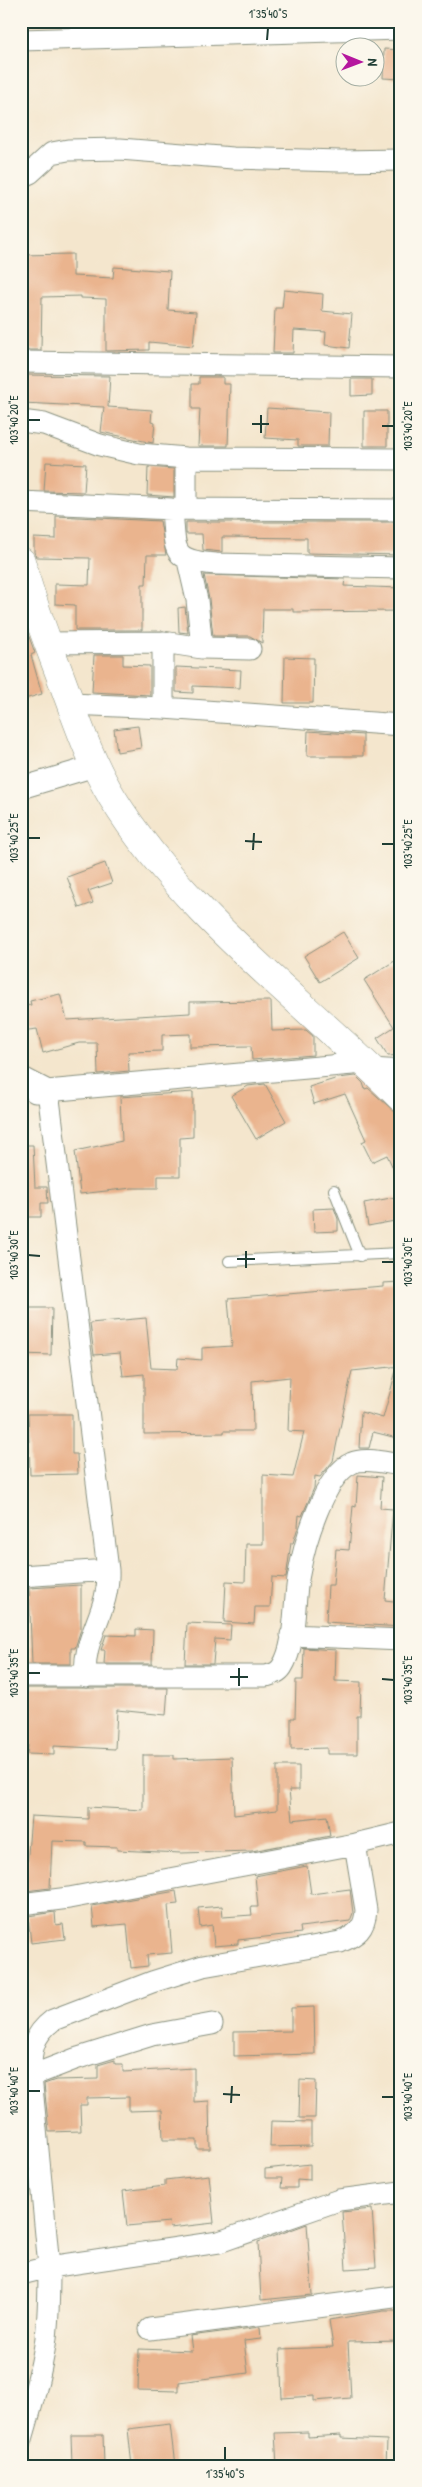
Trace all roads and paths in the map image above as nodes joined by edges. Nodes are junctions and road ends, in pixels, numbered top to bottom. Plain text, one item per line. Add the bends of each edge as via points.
1 (368, 25) edge
2 (401, 29) edge
3 (21, 40) edge
4 (401, 160) edge
5 (21, 177) edge
6 (21, 362) edge
7 (401, 367) edge
8 (21, 421) edge
9 (186, 458) junction
10 (401, 459) edge
11 (21, 502) edge
12 (179, 509) junction
13 (401, 510) edge
14 (21, 561) edge
15 (188, 561) junction
16 (401, 568) edge
17 (164, 642) junction
18 (48, 643) junction
19 (202, 648) junction
20 (250, 649) dead end
21 (71, 704) junction
22 (163, 708) junction
23 (401, 725) edge
24 (95, 766) junction
25 (21, 788) edge
26 (368, 1066) junction
27 (401, 1071) edge
28 (21, 1077) edge
29 (48, 1091) junction
30 (21, 1093) edge
31 (401, 1098) edge
32 (334, 1190) dead end
33 (401, 1253) edge
34 (360, 1256) junction
35 (229, 1261) dead end
36 (401, 1465) edge
37 (108, 1570) junction
38 (21, 1576) edge
39 (291, 1635) junction
40 (401, 1640) edge
41 (21, 1676) edge
42 (86, 1677) junction
43 (401, 1833) edge
44 (355, 1844) junction
45 (21, 1904) edge
46 (212, 2024) dead end
47 (31, 2076) junction
48 (401, 2192) edge
49 (49, 2267) junction
50 (21, 2274) edge
51 (401, 2296) edge
52 (150, 2329) dead end
53 (22, 2439) edge

1 - 2 street
1 - 3 street
4 - 5 street via 233,158 120,149 68,150 52,152 30,173
6 - 7 street
8 - 9 street via 44,424 115,449
9 - 10 street
9 - 12 street
11 - 12 street
12 - 13 street
12 - 15 street via 177,550
14 - 18 street
15 - 16 street
15 - 19 street via 197,600
17 - 18 street
17 - 19 street
17 - 22 street
18 - 21 street
19 - 20 street
21 - 22 street
21 - 24 street
22 - 23 street
24 - 25 street
24 - 26 street via 137,834 180,886
26 - 27 street
26 - 29 street
26 - 31 street
28 - 29 street
29 - 30 street
29 - 37 street
32 - 34 lane
33 - 34 lane
34 - 35 lane
36 - 39 street via 358,1461 341,1469 330,1485 309,1537 299,1573
37 - 38 street
37 - 42 street via 106,1599 85,1652
39 - 40 street
39 - 42 street via 282,1667 277,1673 266,1676
41 - 42 street
43 - 44 street
44 - 45 street via 69,1898
44 - 47 street via 366,1910 366,1921 356,1935 340,1942 202,1966 76,2010 42,2028 30,2058
46 - 47 street via 152,2035 75,2058
47 - 49 street
48 - 49 street via 332,2202 219,2242
49 - 50 street
49 - 53 street via 46,2344
51 - 52 street

